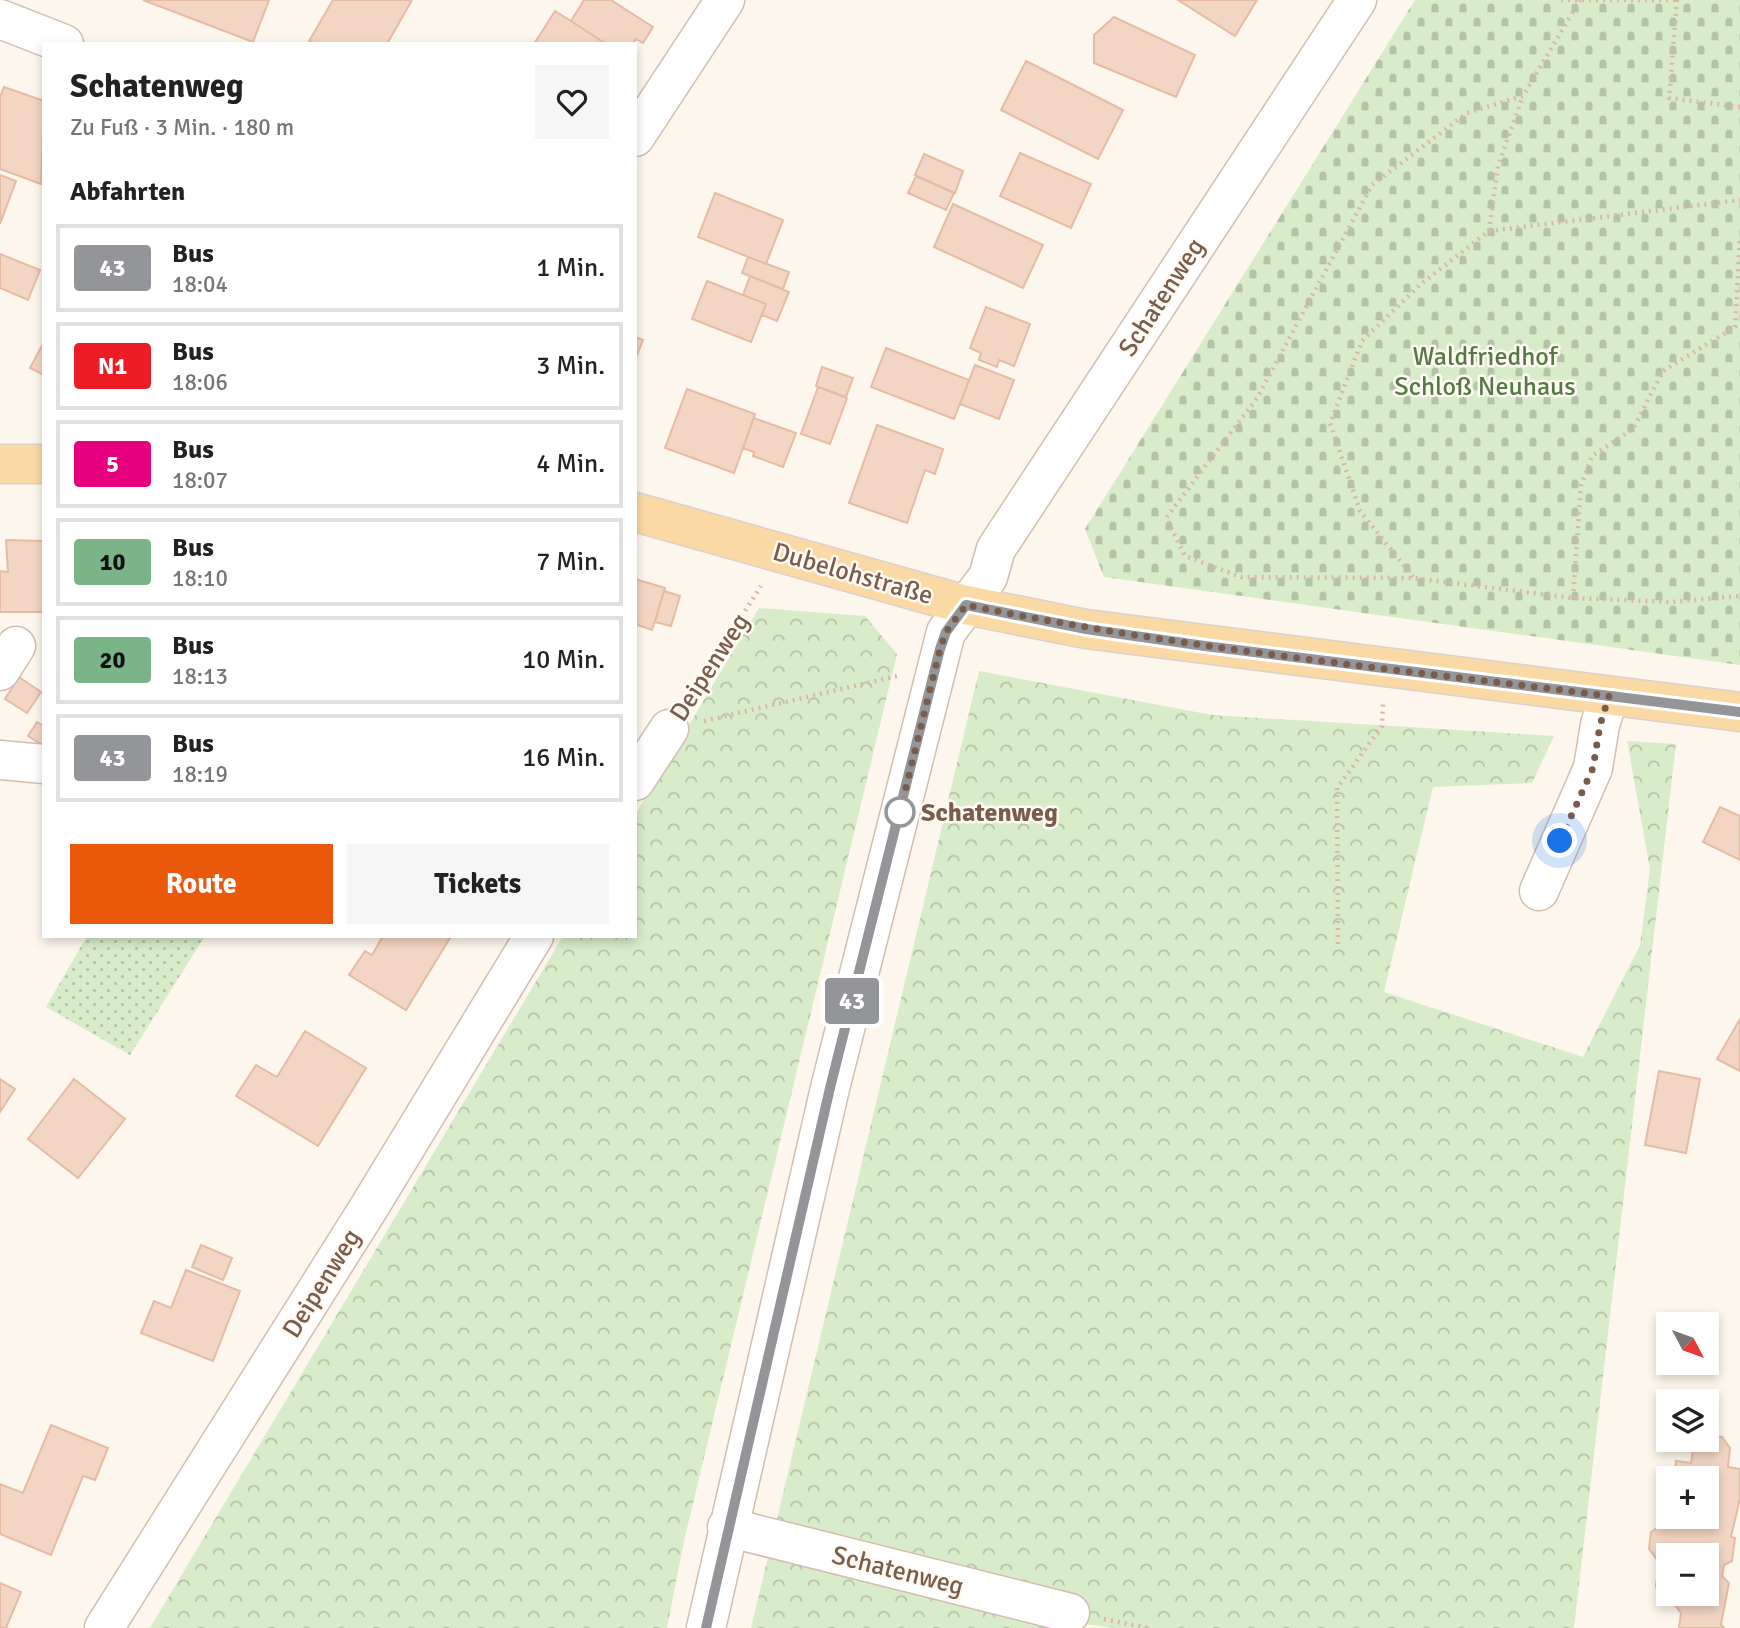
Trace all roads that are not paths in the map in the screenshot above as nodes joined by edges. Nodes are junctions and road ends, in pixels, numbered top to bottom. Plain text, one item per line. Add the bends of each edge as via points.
1 (725, 0) edge
2 (1357, 0) edge
3 (0, 19) edge
4 (59, 42) edge
5 (637, 134) edge
6 (0, 464) edge
7 (42, 464) edge
8 (637, 513) edge
9 (966, 605) junction
10 (1609, 696) junction
11 (1740, 712) edge
12 (669, 729) road end
13 (0, 760) edge
14 (42, 764) edge
15 (637, 778) edge
16 (1539, 891) dead end
17 (533, 938) edge
18 (727, 1528) junction
19 (1070, 1613) dead end
20 (104, 1628) edge
21 (706, 1628) edge

1 - 5 street
2 - 9 street, Schatenweg via 996,549 988,577
3 - 4 street
6 - 7 main road
8 - 9 main road, Dubelohstraße
9 - 10 main road, Dubelohstraße via 1205,646
9 - 18 street, Schatenweg via 940,649 830,1088
10 - 11 main road, Dubelohstraße
10 - 16 street via 1593,768
12 - 15 street, Deipenweg
13 - 14 street
17 - 20 street, Deipenweg
18 - 19 street, Schatenweg
18 - 21 street, Schatenweg

